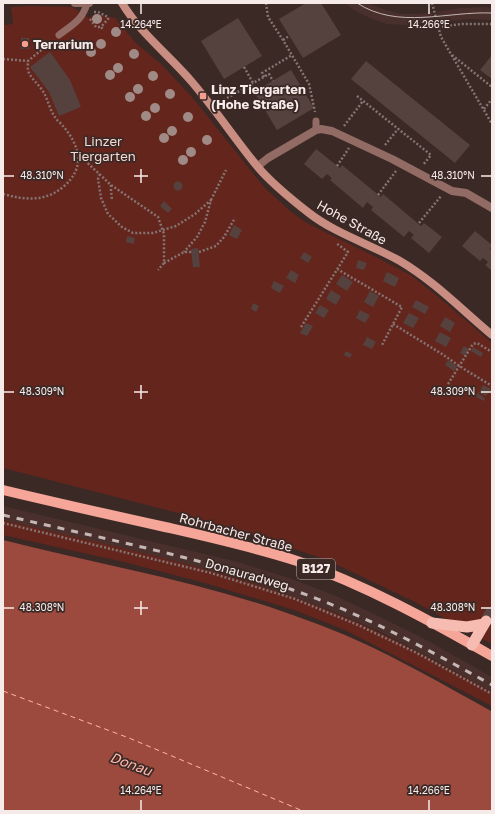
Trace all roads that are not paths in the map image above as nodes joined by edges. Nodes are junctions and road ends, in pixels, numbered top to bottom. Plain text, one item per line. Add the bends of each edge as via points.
1 (75, 3) edge
2 (88, 3) edge
3 (122, 3) edge
4 (59, 34) road end
5 (316, 121) road end
6 (316, 130) junction
7 (258, 166) junction
8 (492, 208) edge
9 (492, 335) edge
10 (3, 490) edge
11 (432, 623) junction
12 (472, 645) junction
13 (492, 656) edge

1 - 2 street
2 - 4 lane via 87,15
3 - 7 main road, Hohe Straße via 142,29 213,107
5 - 6 lane
6 - 7 street
6 - 8 street via 332,131 452,191 466,193
7 - 9 main road, Hohe Straße via 286,195 311,214 417,272
10 - 11 main road, Rohrbacher Straße / B127 via 213,538 296,561
11 - 12 main road, Rohrbacher Straße / B127
11 - 12 highway via 467,627 486,622
12 - 13 main road, Rohrbacher Straße / B127

